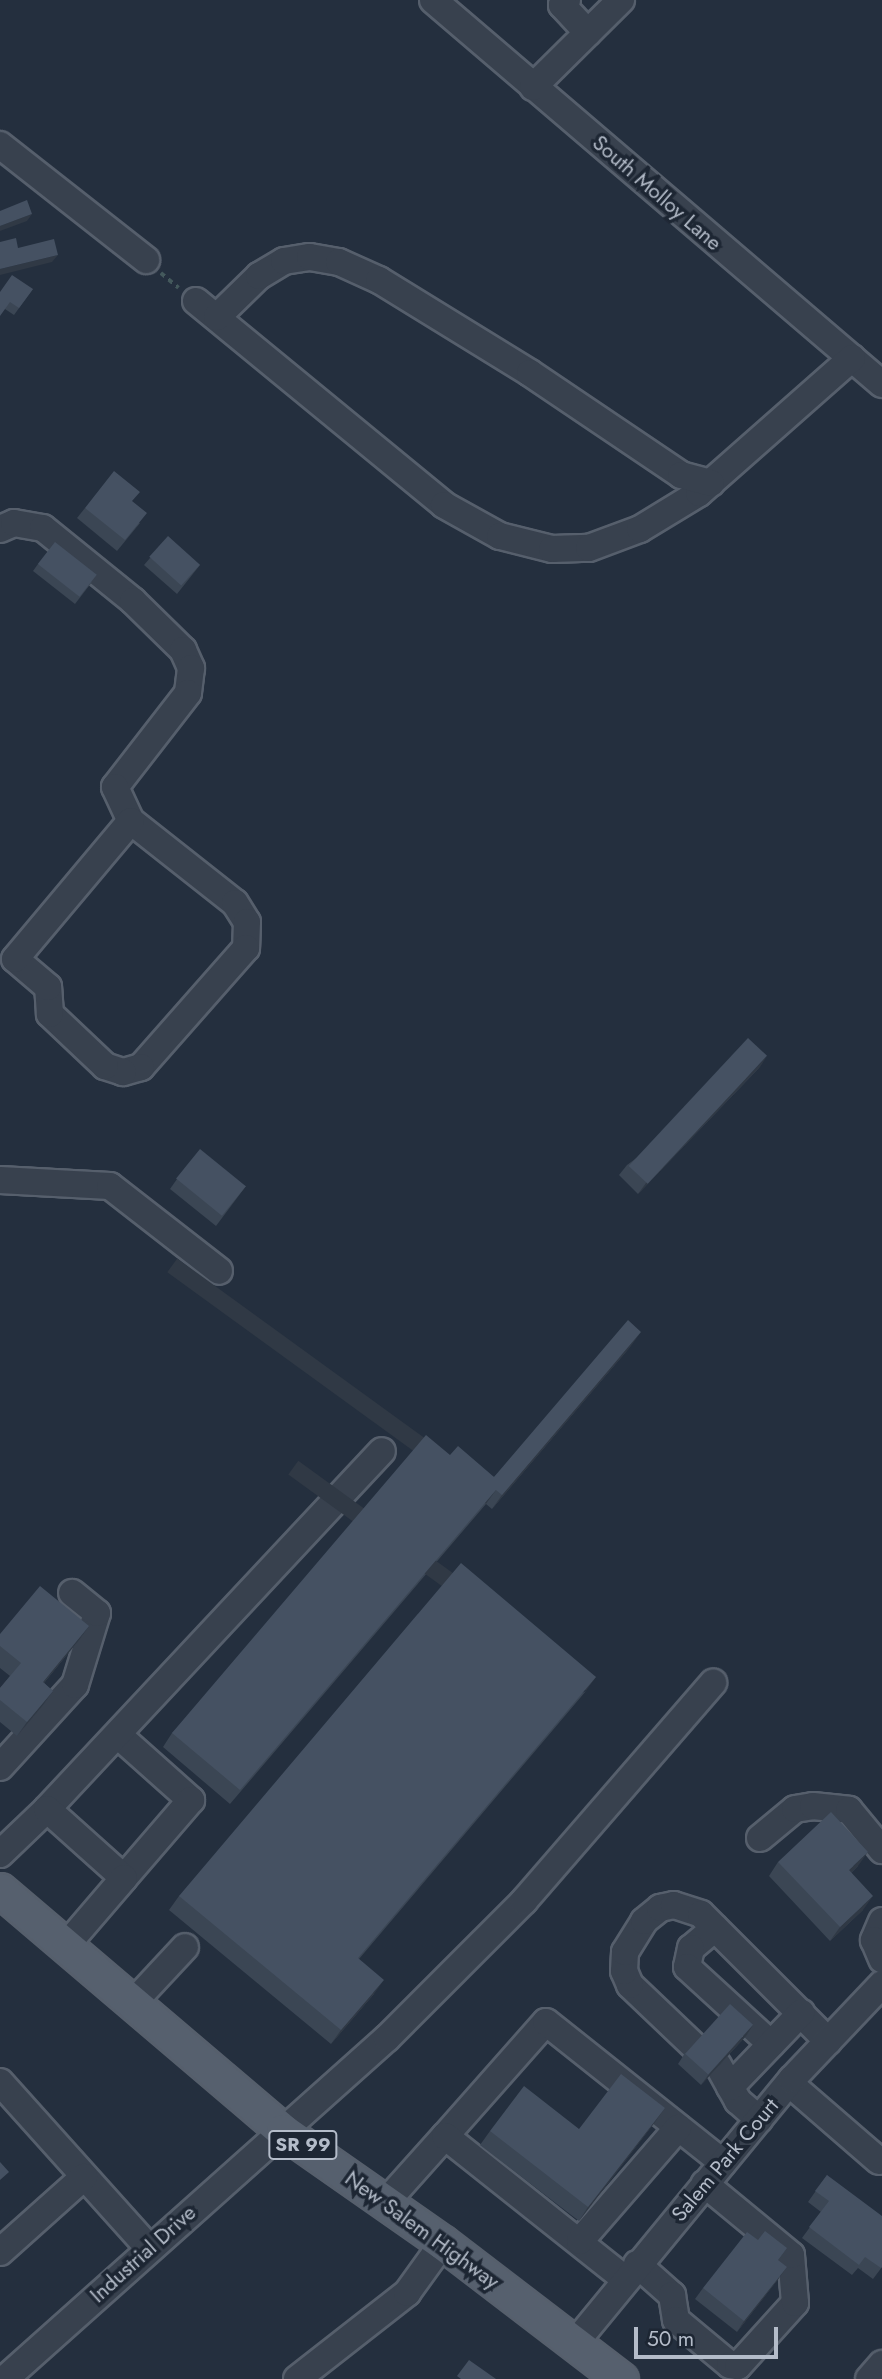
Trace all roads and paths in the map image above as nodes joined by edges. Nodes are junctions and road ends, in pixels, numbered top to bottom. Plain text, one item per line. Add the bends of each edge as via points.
1 (433, 0) edge
2 (567, 0) edge
3 (621, 0) edge
4 (588, 33) junction
5 (533, 88) junction
6 (0, 145) edge
7 (146, 260) joint
8 (196, 301) joint
9 (217, 317) junction
10 (852, 358) junction
11 (882, 384) edge
12 (711, 483) junction
13 (0, 529) edge
14 (131, 821) junction
15 (7, 962) edge
16 (0, 1180) edge
17 (219, 1271) dead end
18 (382, 1451) dead end
19 (72, 1593) dead end
20 (713, 1683) dead end
21 (118, 1735) junction
22 (0, 1766) edge
23 (47, 1809) junction
24 (760, 1838) dead end
25 (882, 1850) edge
26 (0, 1854) edge
27 (124, 1878) junction
28 (0, 1891) edge
29 (882, 1921) edge
30 (708, 1933) junction
31 (185, 1947) dead end
32 (64, 1948) junction
33 (882, 1959) edge
34 (882, 1984) edge
35 (131, 2005) junction
36 (801, 2013) junction
37 (828, 2041) junction
38 (772, 2044) junction
39 (693, 2045) edge
40 (0, 2082) edge
41 (789, 2083) junction
42 (759, 2119) junction
43 (678, 2128) junction
44 (283, 2131) junction
45 (444, 2136) junction
46 (878, 2161) dead end
47 (723, 2163) junction
48 (84, 2177) junction
49 (705, 2184) junction
50 (385, 2203) junction
51 (580, 2241) junction
52 (443, 2243) junction
53 (149, 2248) junction
54 (0, 2252) edge
55 (631, 2272) junction
56 (575, 2343) junction
57 (882, 2364) edge
58 (5, 2379) edge
59 (297, 2379) edge
60 (621, 2379) edge
61 (869, 2379) edge

1 - 5 street, South Molloy Lane
2 - 4 street via 562,5
3 - 4 street
4 - 5 street
5 - 10 street, South Molloy Lane
6 - 7 street
7 - 8 path
8 - 9 street
9 - 12 street via 259,276 284,261 310,257 339,262 379,280 530,373 681,475
9 - 12 street via 444,505 499,537 552,549 589,548 640,529
10 - 11 street, South Molloy Lane
10 - 12 street
13 - 14 street via 14,523 43,528 133,601 183,650 191,668 188,693 115,787
14 - 15 street
14 - 15 street via 236,903 247,922 246,948 226,975 141,1067 122,1072 105,1066 50,1014 48,987
16 - 17 street via 110,1186
18 - 21 street
19 - 22 street via 97,1613 75,1685
20 - 44 street, Industrial Drive via 524,1901 387,2038
21 - 23 street
21 - 27 street via 191,1800
23 - 26 street
23 - 27 street
24 - 25 street via 795,1809 813,1806 849,1810
27 - 32 street
28 - 32 main road, New Salem Highway / SR 99
29 - 33 street via 874,1940
30 - 36 street
30 - 38 street via 686,1957 687,1967
30 - 39 street via 692,1911 674,1905 660,1908 644,1921 625,1952 630,1985
31 - 35 street
32 - 35 main road, New Salem Highway / SR 99
34 - 37 street, Salem Park Court
35 - 44 main road, New Salem Highway / SR 99
36 - 37 street
36 - 38 street
37 - 41 street, Salem Park Court
38 - 42 street via 724,2076
40 - 48 street
41 - 42 street, Salem Park Court
41 - 46 street
42 - 47 street, Salem Park Court
43 - 45 street via 546,2022
43 - 47 street
43 - 51 street
44 - 50 main road, New Salem Highway / SR 99
44 - 53 street, Industrial Drive
45 - 50 street
45 - 51 street
47 - 49 street, Salem Park Court
48 - 53 street
48 - 54 street
49 - 55 street, Salem Park Court
49 - 55 street via 791,2255 795,2303 738,2366 730,2365 676,2320 672,2295
50 - 52 main road, New Salem Highway / SR 99
51 - 55 street
52 - 56 main road, New Salem Highway / SR 99
52 - 59 street via 407,2293
53 - 58 street, Industrial Drive
55 - 56 street, Salem Park Court
56 - 60 main road, New Salem Highway / SR 99
57 - 61 street

